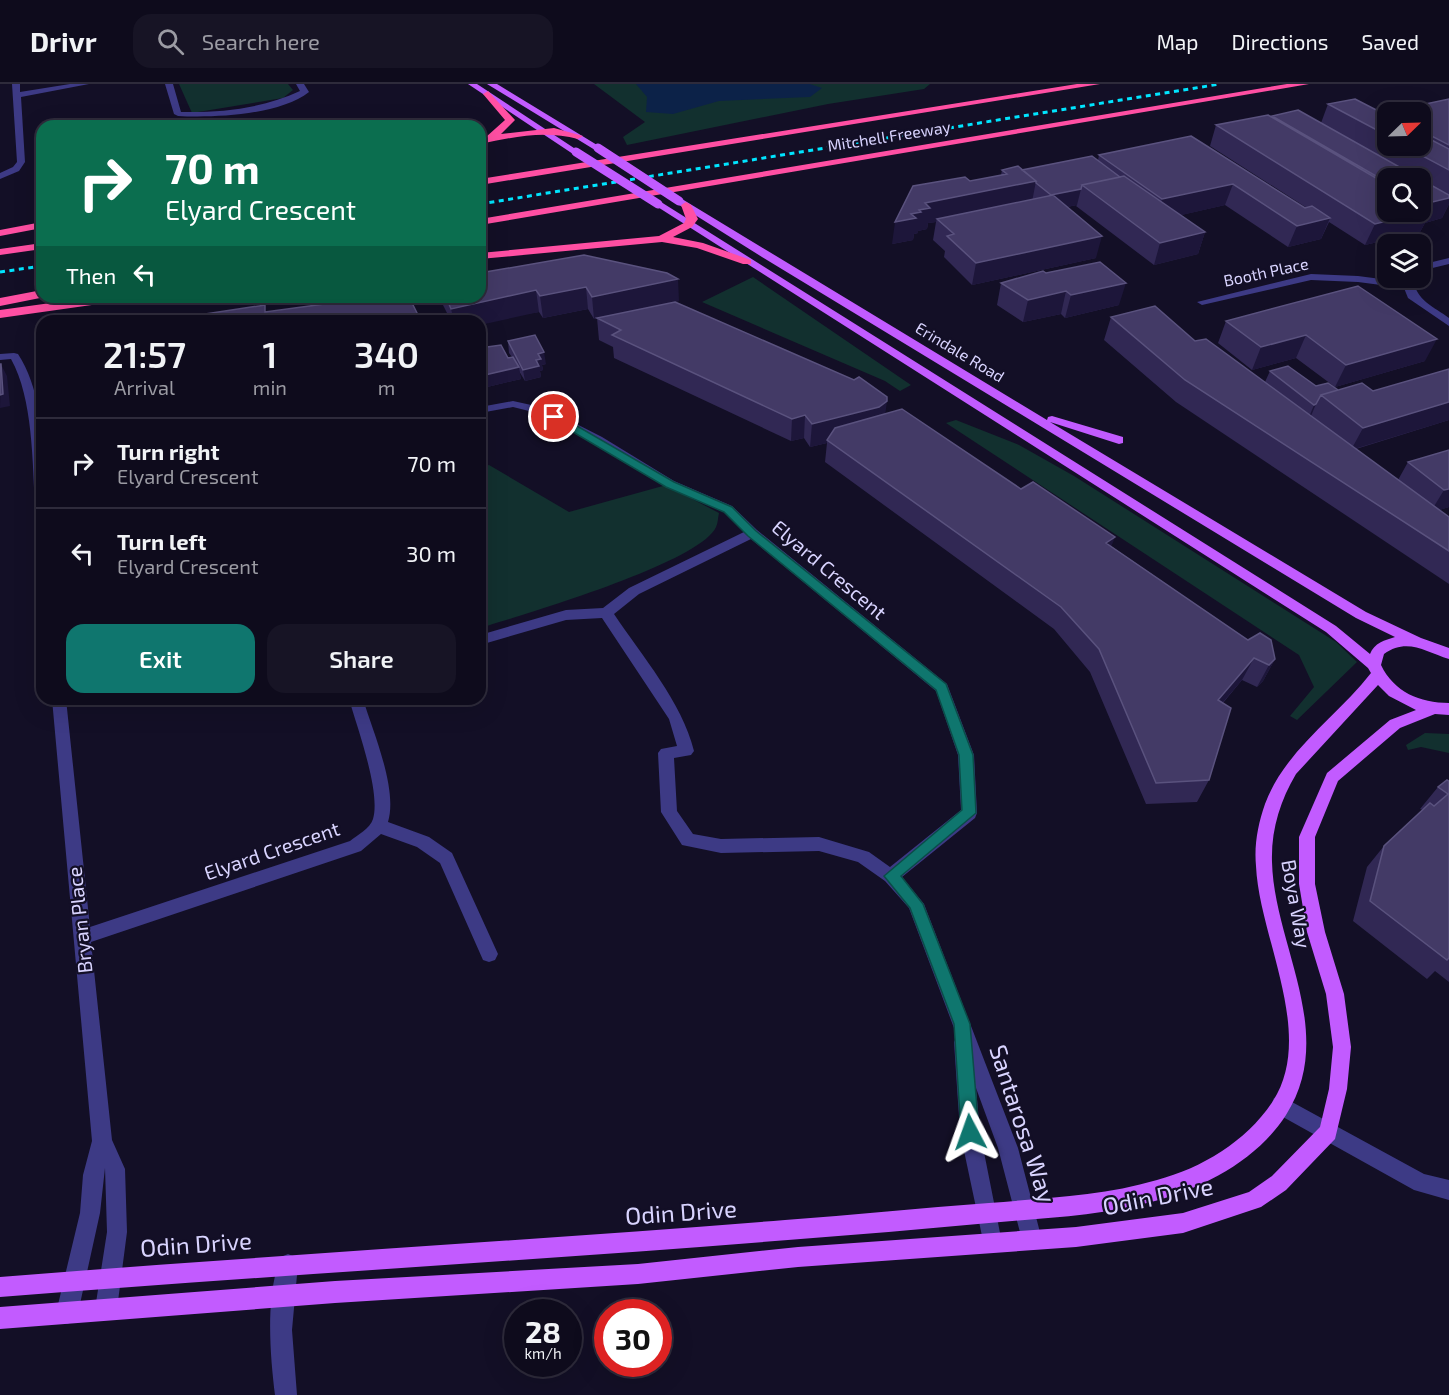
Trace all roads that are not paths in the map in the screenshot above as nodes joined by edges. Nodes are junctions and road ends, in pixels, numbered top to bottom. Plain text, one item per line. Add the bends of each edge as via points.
1 (16, 84) edge
2 (85, 84) edge
3 (169, 84) edge
4 (300, 84) edge
5 (472, 84) edge
6 (1095, 84) edge
7 (1304, 84) edge
8 (489, 89) edge
9 (17, 95) junction
10 (544, 129) junction
11 (578, 136) junction
12 (486, 138) edge
13 (486, 140) edge
14 (0, 176) edge
15 (486, 181) edge
16 (683, 203) junction
17 (486, 221) edge
18 (688, 225) junction
19 (36, 226) edge
20 (0, 233) edge
21 (662, 239) junction
22 (36, 247) edge
23 (0, 252) edge
24 (486, 255) edge
25 (1449, 261) edge
26 (747, 262) junction
27 (1431, 265) edge
28 (1377, 280) edge
29 (1410, 288) edge
30 (36, 295) edge
31 (0, 302) edge
32 (1202, 302) dead end
33 (78, 303) edge
34 (0, 314) edge
35 (1449, 322) edge
36 (0, 357) edge
37 (1013, 404) junction
38 (486, 409) edge
39 (1119, 440) dead end
40 (36, 459) edge
41 (752, 533) junction
42 (606, 613) junction
43 (486, 638) edge
44 (1416, 641) junction
45 (1449, 654) edge
46 (1376, 670) junction
47 (60, 705) edge
48 (358, 705) edge
49 (1445, 710) edge
50 (378, 826) junction
51 (891, 876) junction
52 (82, 937) junction
53 (489, 954) dead end
54 (962, 1024) junction
55 (1281, 1105) junction
56 (1328, 1132) junction
57 (102, 1142) junction
58 (1449, 1190) edge
59 (1025, 1210) junction
60 (986, 1214) junction
61 (1032, 1240) junction
62 (992, 1243) junction
63 (288, 1264) junction
64 (112, 1277) junction
65 (74, 1281) junction
66 (0, 1287) edge
67 (282, 1298) junction
68 (106, 1309) junction
69 (67, 1313) junction
70 (0, 1318) edge
71 (286, 1395) edge

1 - 9 street
2 - 9 street
3 - 4 street via 178,114 199,116 288,101 305,92
5 - 8 main road, Erindale Road
6 - 15 highway, Mitchell Freeway
7 - 17 highway, Mitchell Freeway
8 - 10 main road, Erindale Road
8 - 11 main road, Erindale Road
8 - 12 highway via 510,120
9 - 14 street via 21,162 12,172
10 - 11 highway
10 - 13 highway
10 - 18 main road, Erindale Road, bridge
11 - 16 main road, Erindale Road, bridge
16 - 18 highway via 692,219
16 - 37 main road, Erindale Road
18 - 21 highway
18 - 26 main road, Erindale Road
19 - 20 highway
21 - 24 highway
21 - 26 highway via 699,245
22 - 23 highway
25 - 27 street
26 - 46 main road, Erindale Road via 1331,629
28 - 32 street, Booth Place via 1311,277
29 - 35 street via 1412,296
30 - 31 highway
33 - 34 highway
36 - 40 street via 14,356 22,365
37 - 39 main road
37 - 44 main road, Erindale Road via 1361,615
38 - 41 street, Elyard Crescent via 513,404 541,410 670,484 728,509
41 - 42 street via 634,591
41 - 51 street, Elyard Crescent via 942,688 966,755 969,813
42 - 43 street via 566,615
42 - 51 street, Santarosa Way via 682,733 686,751 666,753 668,801 669,812 688,840 721,846 819,844 863,857
44 - 45 main road, Erindale Road
44 - 46 main road, Erindale Road via 1384,645 1375,657
46 - 49 main road, Erindale Road via 1394,693 1419,706
46 - 55 main road, Boya Way via 1365,692 1285,779 1273,801 1264,837 1264,874 1298,1033 1295,1075
47 - 52 street, Bryan Place
48 - 50 street via 380,786 382,814
49 - 56 main road via 1395,724 1332,777 1307,837 1307,884 1316,932 1335,994 1342,1047
50 - 52 street, Elyard Crescent via 355,846
50 - 53 street via 423,842 446,858
51 - 54 street, Santarosa Way via 916,904
52 - 57 street, Bryan Place
54 - 59 street, Santarosa Way via 1008,1148
54 - 60 street, Santarosa Way via 970,1132
55 - 56 street
55 - 59 main road, Odin Drive via 1236,1154 1184,1182 1093,1205
56 - 58 street via 1421,1183
56 - 61 main road, Odin Drive via 1279,1183 1235,1208 1183,1223
57 - 64 street, Bryan Place via 115,1169 117,1232
57 - 65 street, Bryan Place
59 - 60 main road, Odin Drive
59 - 61 street, Santarosa Way
60 - 62 street, Santarosa Way
60 - 63 main road, Odin Drive via 651,1242
61 - 62 main road, Odin Drive
62 - 67 main road, Odin Drive via 638,1274
63 - 64 main road, Odin Drive
63 - 67 street
64 - 65 main road, Odin Drive
64 - 68 street, Bryan Place
65 - 66 main road, Odin Drive
65 - 69 street, Bryan Place
67 - 68 main road, Odin Drive
67 - 71 street via 281,1361
68 - 69 main road, Odin Drive
69 - 70 main road, Odin Drive

